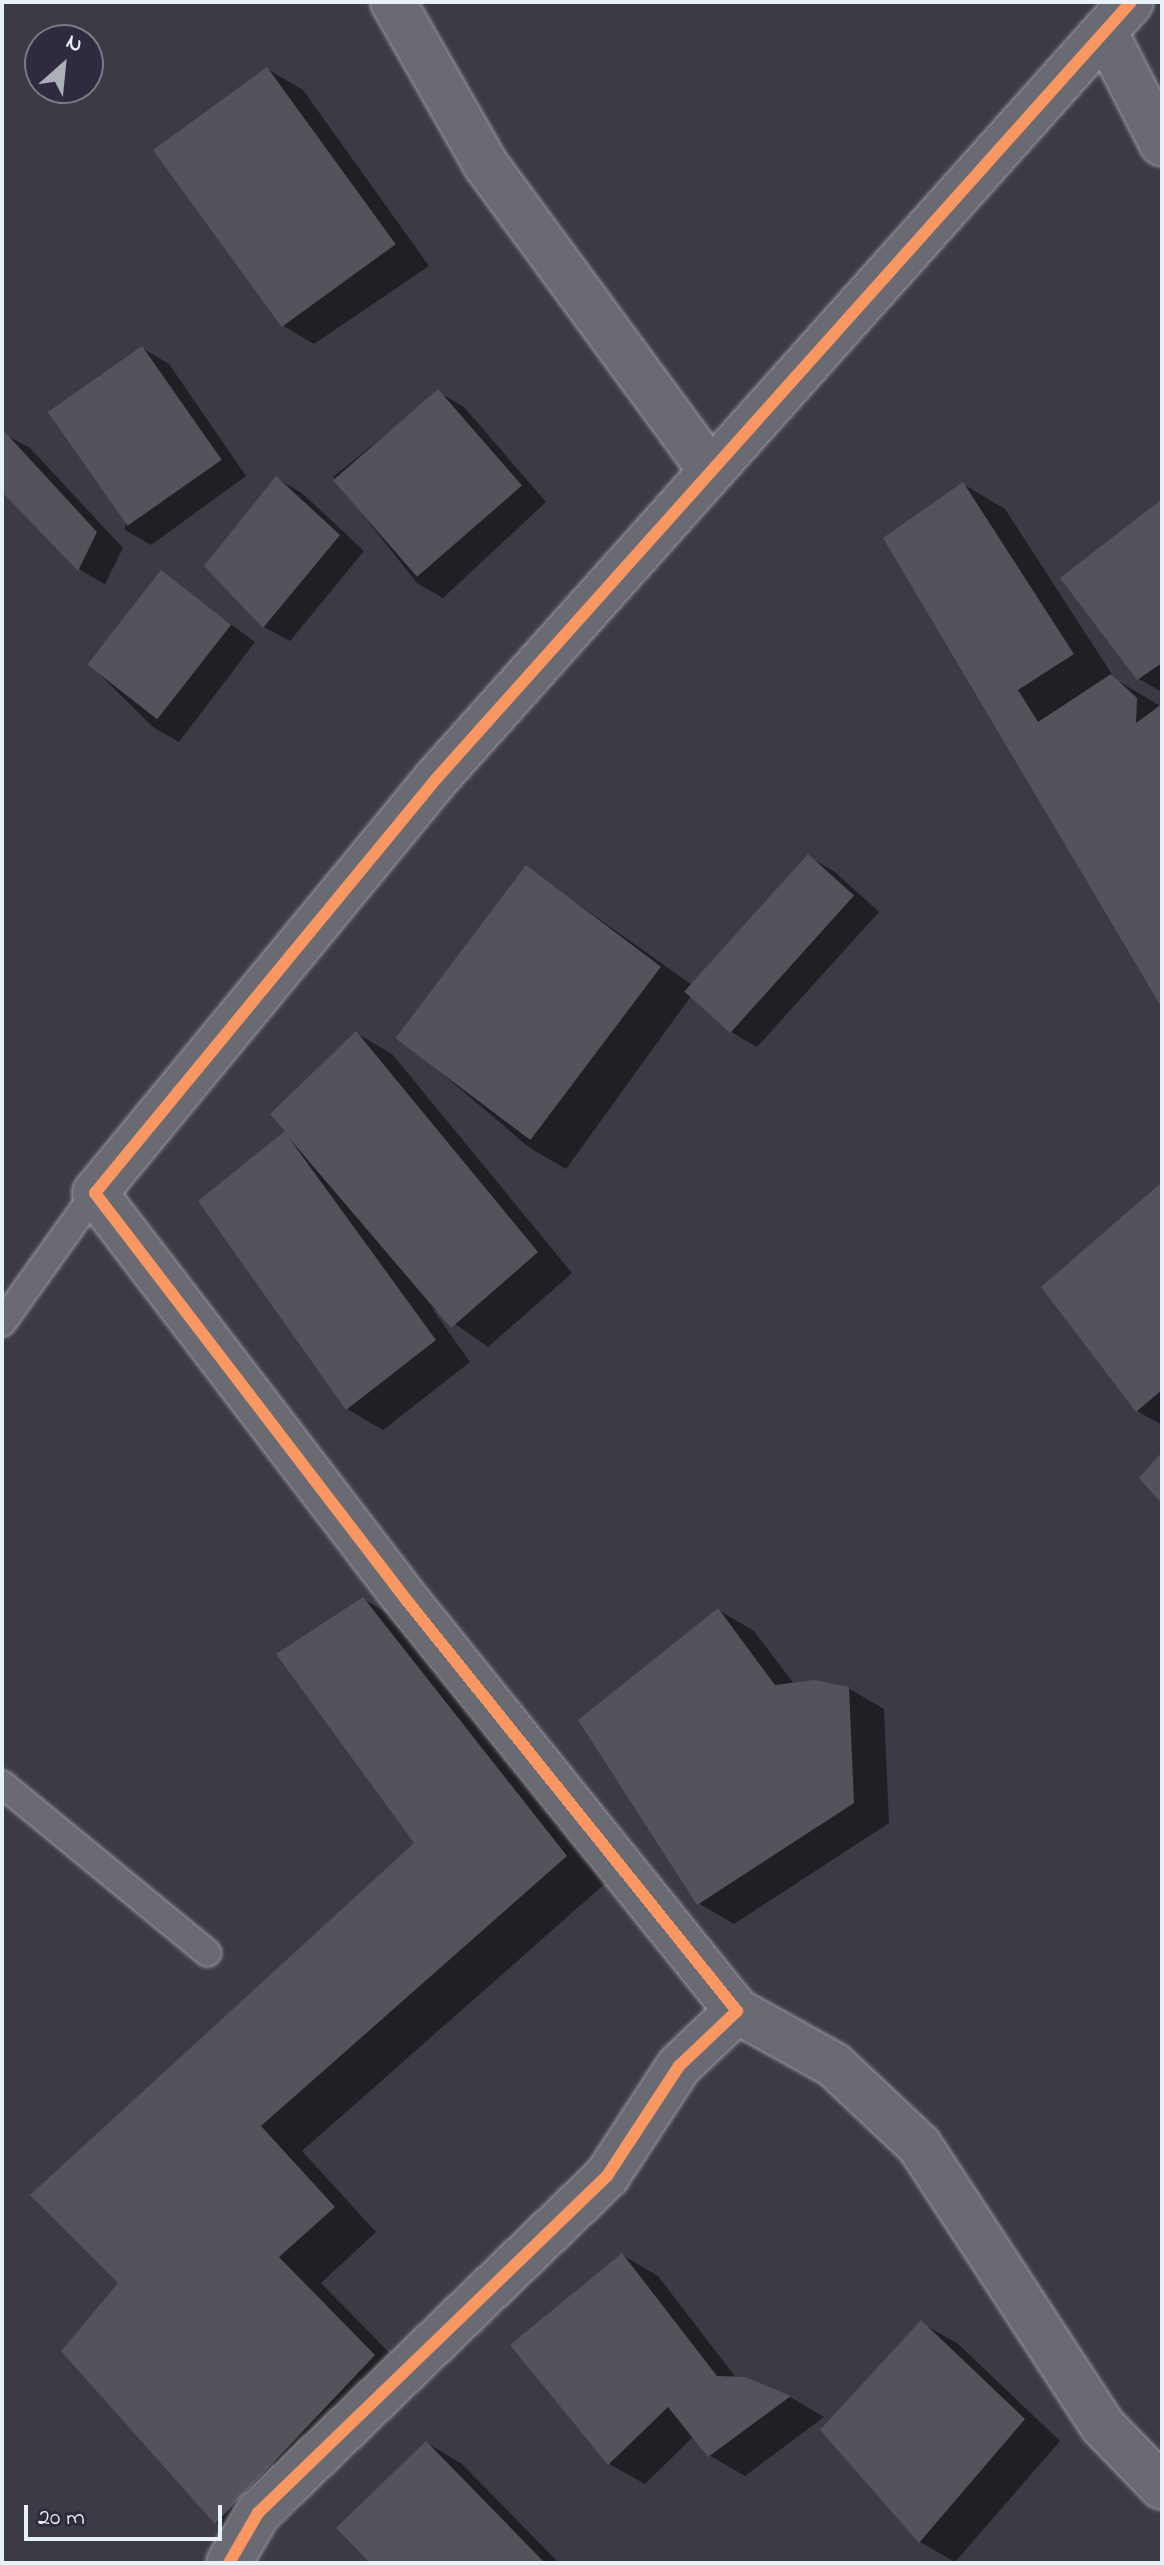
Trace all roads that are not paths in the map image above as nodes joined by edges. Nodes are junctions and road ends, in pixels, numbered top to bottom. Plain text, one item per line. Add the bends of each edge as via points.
1 (393, 2) edge
2 (1119, 18) edge
3 (1162, 144) edge
4 (709, 469) junction
5 (95, 1193) junction
6 (2, 1323) edge
7 (2, 1784) edge
8 (208, 1953) dead end
9 (737, 2011) junction
10 (1162, 2487) edge
11 (229, 2563) edge

1 - 4 street via 486,165
2 - 3 street
2 - 4 street
4 - 5 street via 436,779
5 - 6 lane
5 - 9 street via 408,1602
7 - 8 lane
9 - 10 street via 834,2065 919,2145 1102,2425
9 - 11 street via 679,2066 607,2176 258,2513

